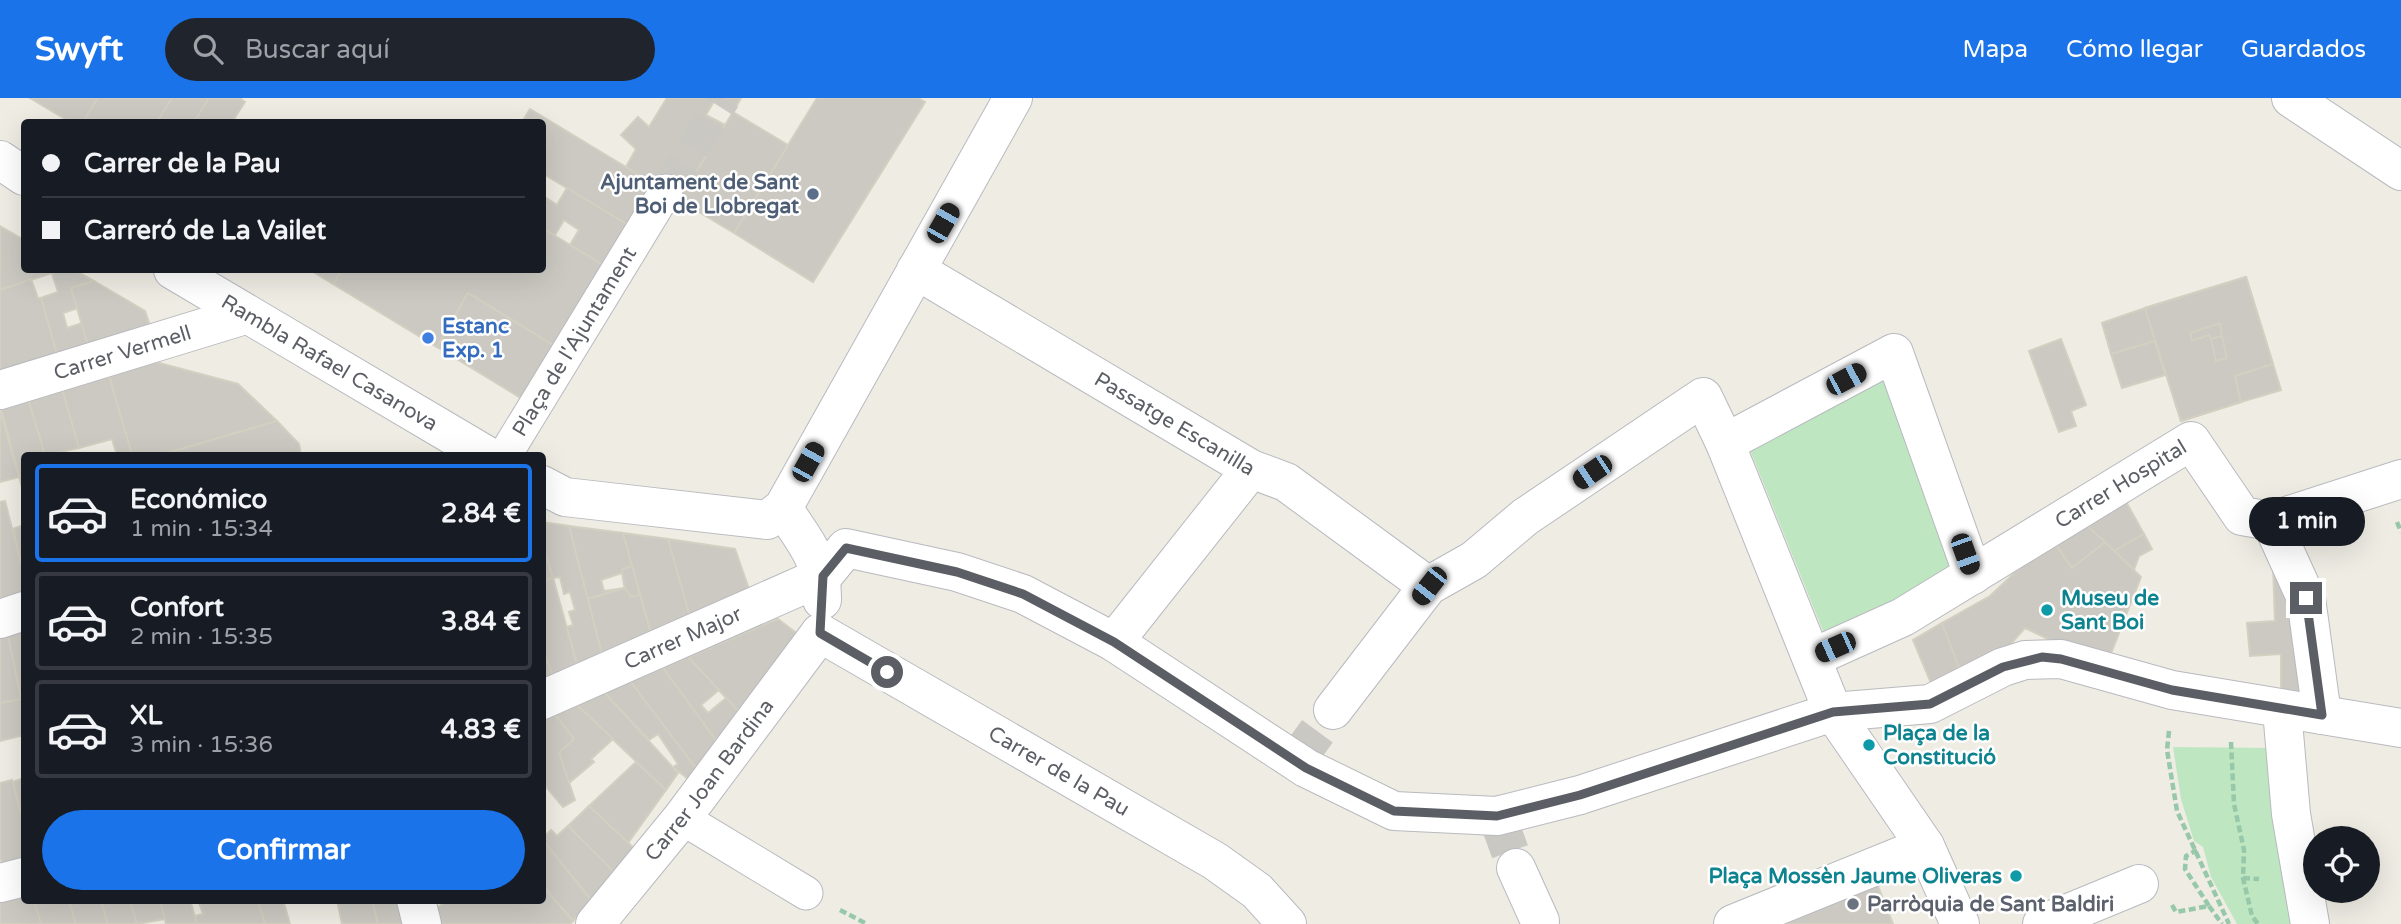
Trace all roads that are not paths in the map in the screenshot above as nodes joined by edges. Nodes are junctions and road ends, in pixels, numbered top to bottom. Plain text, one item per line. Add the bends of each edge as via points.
1 (1013, 98) edge
2 (2291, 98) edge
3 (0, 160) edge
4 (2401, 171) edge
5 (21, 174) edge
6 (666, 191) tunnel mouth
7 (916, 270) junction
8 (178, 273) edge
9 (245, 315) junction
10 (0, 390) edge
11 (1725, 443) junction
12 (481, 452) edge
13 (507, 452) edge
14 (1251, 469) junction
15 (2401, 480) edge
16 (546, 487) edge
17 (783, 508) junction
18 (2272, 521) junction
19 (1973, 575) junction
20 (823, 576) junction
21 (1429, 586) junction
22 (21, 612) edge
23 (0, 619) edge
24 (820, 633) junction
25 (1114, 642) junction
26 (1811, 653) junction
27 (546, 698) edge
28 (1333, 710) tunnel mouth
29 (2282, 710) junction
30 (2322, 715) junction
31 (1818, 717) junction
32 (2401, 728) edge
33 (682, 818) junction
34 (1928, 853) junction
35 (1516, 868) tunnel mouth
36 (21, 878) edge
37 (0, 883) edge
38 (2139, 884) dead end
39 (806, 893) dead end
40 (417, 904) edge
41 (1539, 921) dead end
42 (422, 924) edge
43 (595, 924) edge
44 (1287, 924) edge
45 (1733, 924) edge
46 (1960, 924) edge
47 (2042, 924) edge
48 (2310, 924) edge

1 - 7 street
2 - 4 street
3 - 5 street
6 - 13 street, Plaça de l'Ajuntament
7 - 14 street, Passatge Escanilla
7 - 17 street
8 - 9 street, Rambla Rafael Casanova
9 - 10 street, Carrer Vermell
9 - 12 street, Rambla Rafael Casanova
11 - 19 street via 1894,353
11 - 21 street via 1703,397
11 - 26 street
14 - 21 street, Passatge Escanilla via 1286,482
14 - 25 street
15 - 18 street
16 - 17 street via 565,497 766,520
17 - 20 street
18 - 19 street, Carrer Hospital via 2242,516 2191,441
18 - 30 street via 2306,598
19 - 26 street, Carrer Hospital via 1903,617
20 - 24 street
20 - 25 street via 846,548 957,572 1023,594
20 - 27 street, Carrer Major
21 - 28 street
22 - 23 street
24 - 33 street, Carrer Joan Bardina
24 - 44 street, Carrer de la Pau via 1215,861 1256,891
25 - 31 street via 1306,768 1394,811 1497,816 1580,795
26 - 31 street
29 - 30 street
29 - 31 street via 2172,690 2042,657 2003,667 1937,702
29 - 48 street via 2291,814
30 - 32 street
31 - 34 street
33 - 39 street
33 - 43 street, Carrer Joan Bardina
34 - 45 street via 1863,871
34 - 46 street
35 - 41 street
36 - 37 street
38 - 47 street
40 - 42 street

